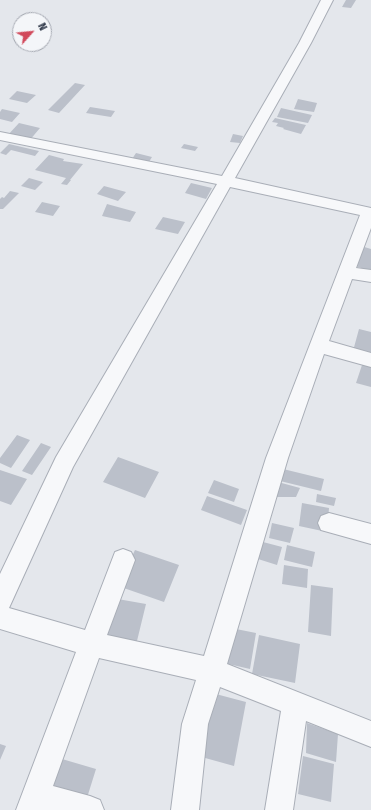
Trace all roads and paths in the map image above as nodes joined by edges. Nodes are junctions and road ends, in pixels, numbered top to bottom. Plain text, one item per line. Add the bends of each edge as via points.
1 (327, 0) edge
2 (0, 136) edge
3 (226, 181) junction
4 (370, 212) edge
5 (346, 272) junction
6 (371, 276) edge
7 (318, 345) junction
8 (371, 360) edge
9 (329, 522) dead end
10 (371, 534) edge
11 (123, 560) dead end
12 (0, 600) edge
13 (0, 617) edge
14 (91, 644) junction
15 (212, 671) junction
16 (295, 704) junction
17 (371, 734) edge
18 (32, 803) edge
19 (90, 810) edge
20 (185, 810) edge
21 (279, 810) edge

1 - 3 street
2 - 3 street
3 - 4 street
3 - 12 street via 64,463
4 - 5 street
5 - 6 street
5 - 7 street
7 - 8 street
7 - 15 street via 277,458
9 - 10 street
11 - 14 street
13 - 14 street
14 - 15 street
14 - 18 street
15 - 16 street
15 - 20 street via 195,724
16 - 17 street
16 - 21 street
18 - 19 street

